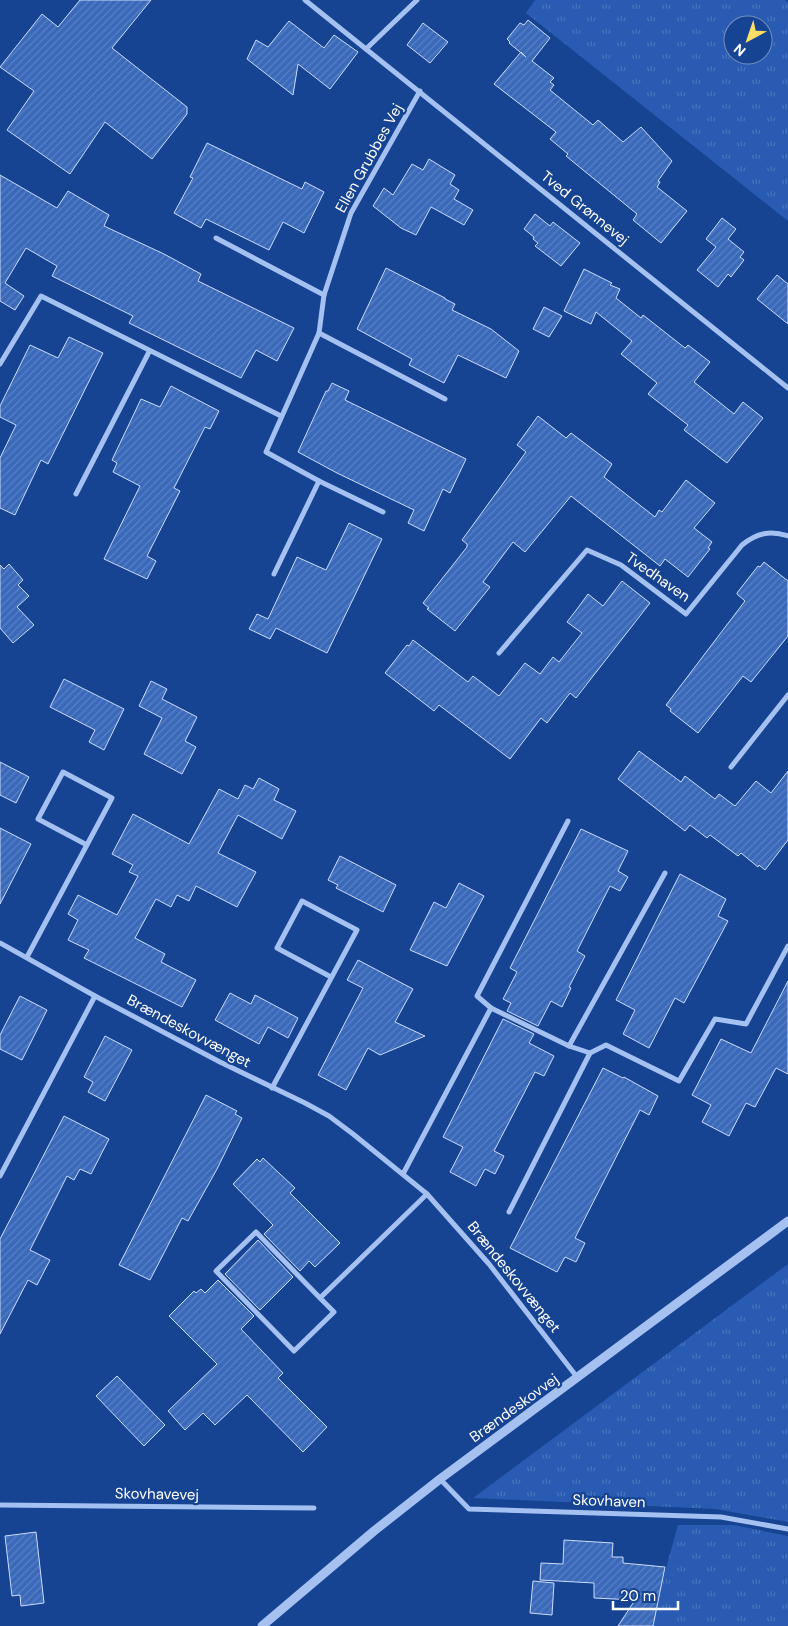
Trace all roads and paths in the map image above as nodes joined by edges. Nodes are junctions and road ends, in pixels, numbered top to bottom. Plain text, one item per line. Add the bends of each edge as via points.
1 (304, 0) edge
2 (417, 0) edge
3 (366, 49) junction
4 (420, 91) junction
5 (216, 238) dead end
6 (324, 295) junction
7 (319, 333) junction
8 (149, 352) junction
9 (0, 364) edge
10 (788, 388) edge
11 (445, 399) dead end
12 (281, 416) junction
13 (318, 481) junction
14 (76, 494) dead end
15 (383, 512) dead end
16 (788, 536) edge
17 (274, 574) dead end
18 (499, 653) dead end
19 (788, 694) edge
20 (731, 767) dead end
21 (568, 821) dead end
22 (87, 845) junction
23 (665, 873) dead end
24 (0, 943) edge
25 (788, 946) edge
26 (27, 957) junction
27 (331, 977) junction
28 (95, 996) junction
29 (491, 1008) junction
30 (569, 1046) junction
31 (590, 1053) junction
32 (272, 1088) junction
33 (404, 1174) junction
34 (0, 1176) edge
35 (428, 1194) junction
36 (509, 1212) dead end
37 (788, 1221) edge
38 (320, 1298) junction
39 (578, 1378) junction
40 (440, 1479) junction
41 (0, 1505) edge
42 (314, 1508) dead end
43 (788, 1529) edge
44 (262, 1626) edge

1 - 3 street, Tved Grønnevej
2 - 3 street
3 - 4 street, Tved Grønnevej
4 - 6 street, Ellen Grubbes Vej via 351,213
4 - 10 street, Tved Grønnevej
5 - 6 street
6 - 7 street, Ellen Grubbes Vej
7 - 11 street
7 - 12 street, Ellen Grubbes Vej
8 - 9 street via 41,296
8 - 12 street
8 - 14 street
12 - 13 street, Ellen Grubbes Vej via 266,452
13 - 15 street, Ellen Grubbes Vej
13 - 17 street
16 - 18 street, Tvedhaven via 778,533 752,537 686,614 622,565 587,550
19 - 20 street
21 - 29 street via 477,996
22 - 22 street via 112,798 63,772 38,819
22 - 26 street
23 - 30 street
24 - 26 street, Brændeskovvænget
25 - 31 street via 746,1024 715,1019 678,1080 606,1045
26 - 28 street, Brændeskovvænget
27 - 27 street via 357,930 302,901 277,948
27 - 32 street
28 - 32 street, Brændeskovvænget
28 - 34 street
29 - 30 street
29 - 33 street
30 - 31 street
31 - 36 street
32 - 33 street, Brændeskovvænget via 329,1116
33 - 35 street, Brændeskovvænget
35 - 38 street
35 - 39 street, Brændeskovvænget via 489,1264
37 - 39 street, Brændeskovvej
38 - 38 street via 256,1232 216,1271 294,1351 334,1312
39 - 40 street, Brændeskovvej
40 - 43 street, Skovhaven via 469,1509 721,1517
40 - 44 street, Brændeskovvej
41 - 42 street, Skovhavevej

